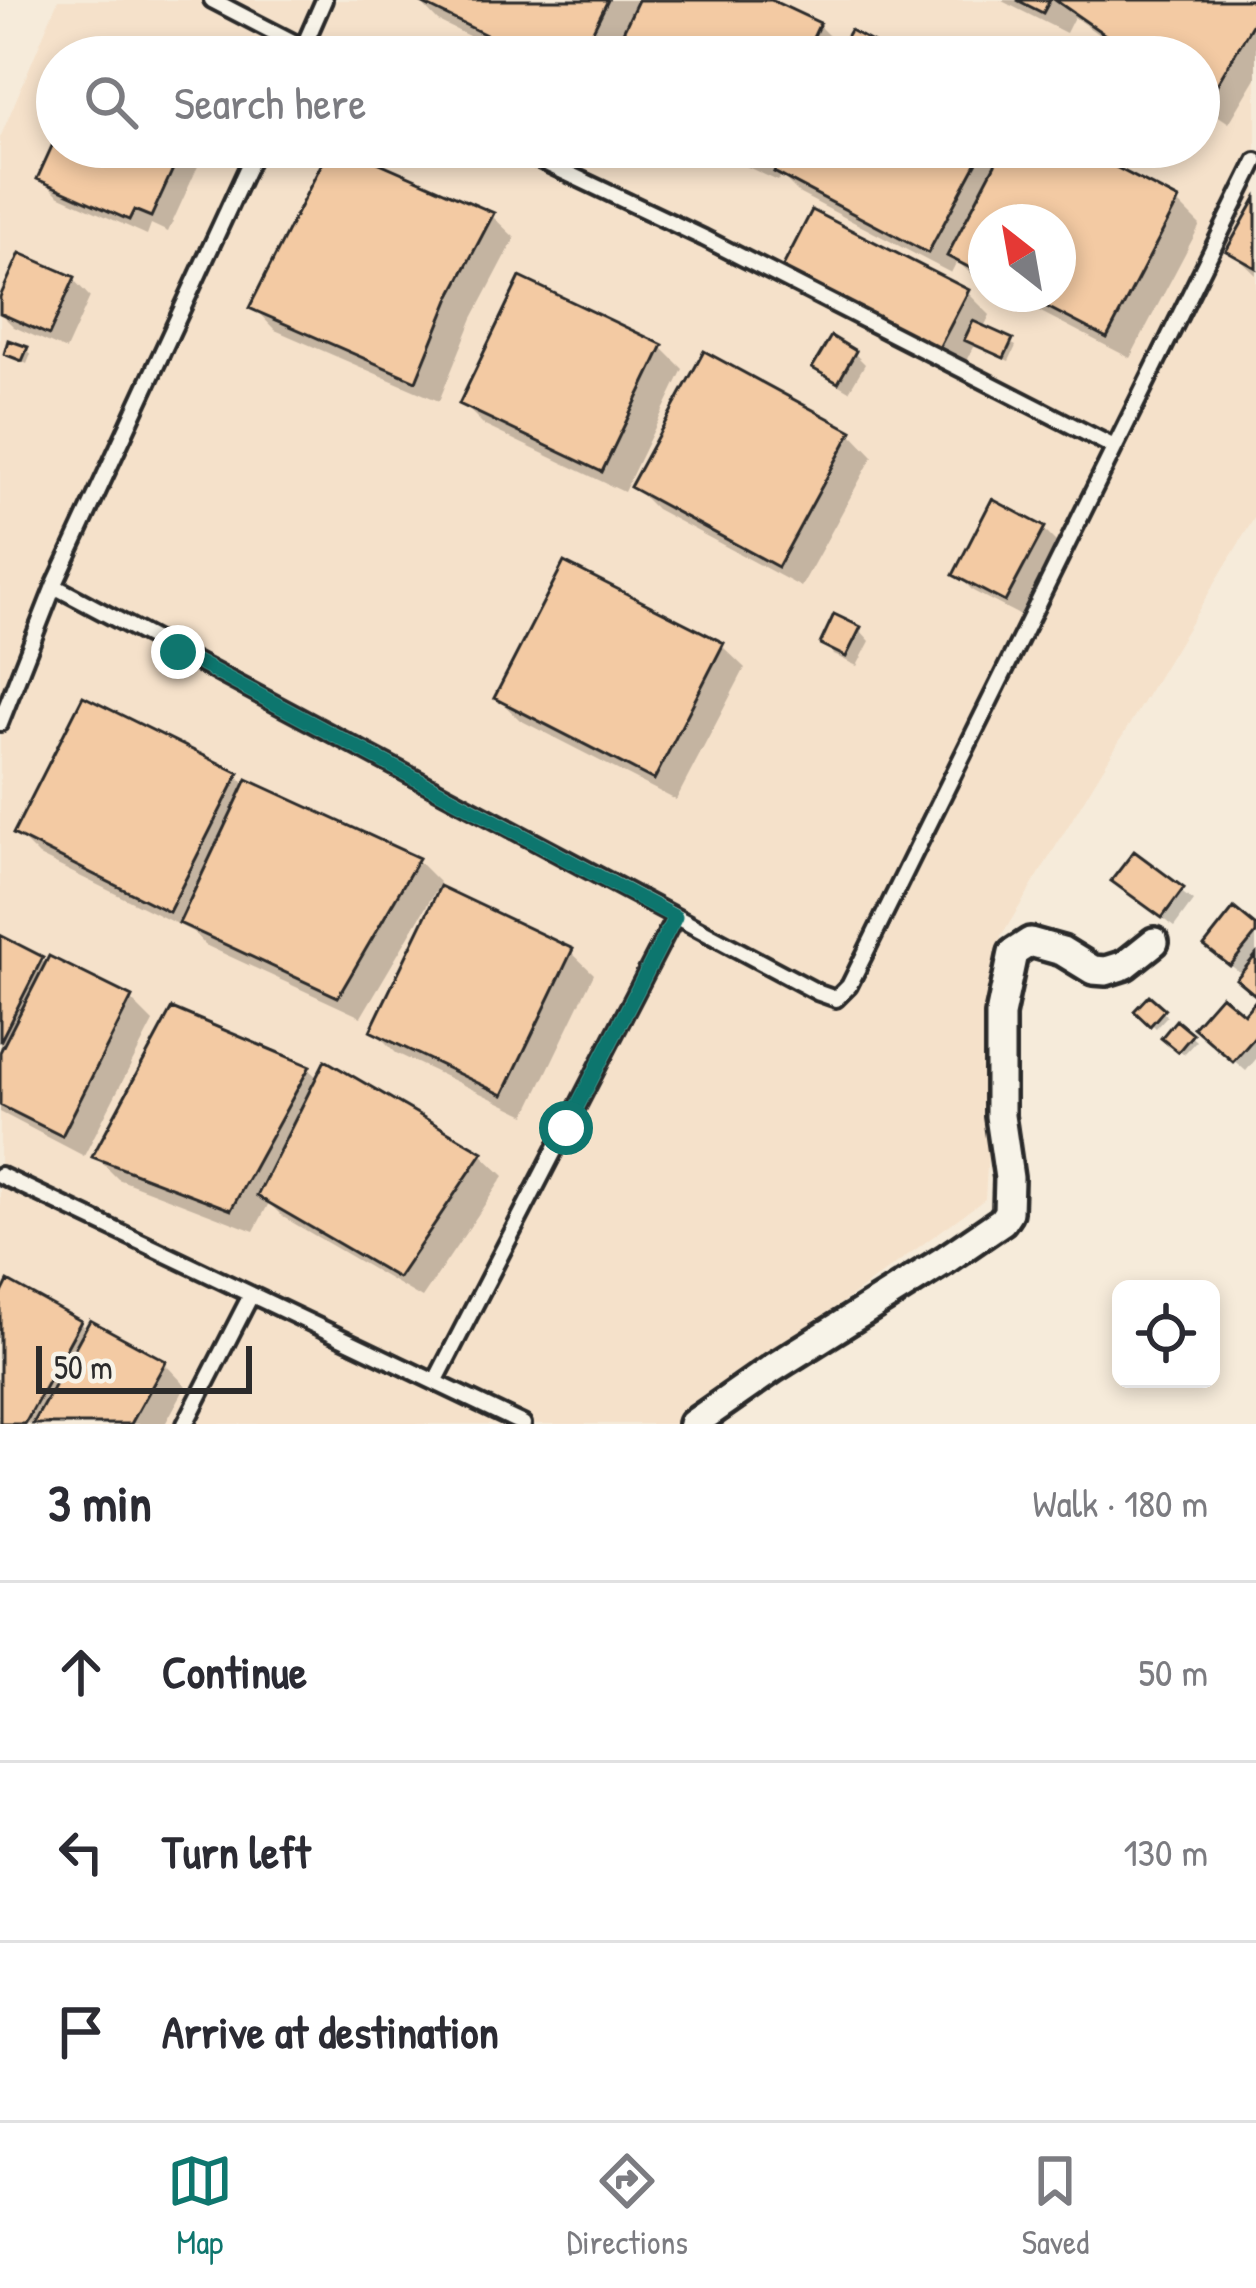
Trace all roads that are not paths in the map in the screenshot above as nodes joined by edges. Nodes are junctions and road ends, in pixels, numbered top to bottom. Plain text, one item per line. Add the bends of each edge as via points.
1 (212, 0) edge
2 (324, 0) edge
3 (274, 36) edge
4 (308, 36) edge
5 (1256, 161) edge
6 (247, 168) edge
7 (556, 168) edge
8 (1114, 447) junction
9 (54, 586) junction
10 (0, 723) edge
11 (675, 917) junction
12 (1154, 942) dead end
13 (0, 1175) edge
14 (250, 1297) junction
15 (435, 1382) junction
16 (185, 1424) edge
17 (523, 1424) edge
18 (693, 1424) edge

1 - 3 lane
2 - 4 lane
5 - 8 lane
6 - 9 lane
7 - 8 lane
8 - 11 lane via 849,986 836,999 819,993
9 - 10 lane
9 - 11 lane
11 - 15 lane
12 - 18 street via 1106,970 1030,942 1012,953 1000,1015 1009,1178 1002,1221
13 - 14 lane
14 - 15 lane
14 - 16 lane
15 - 17 lane

